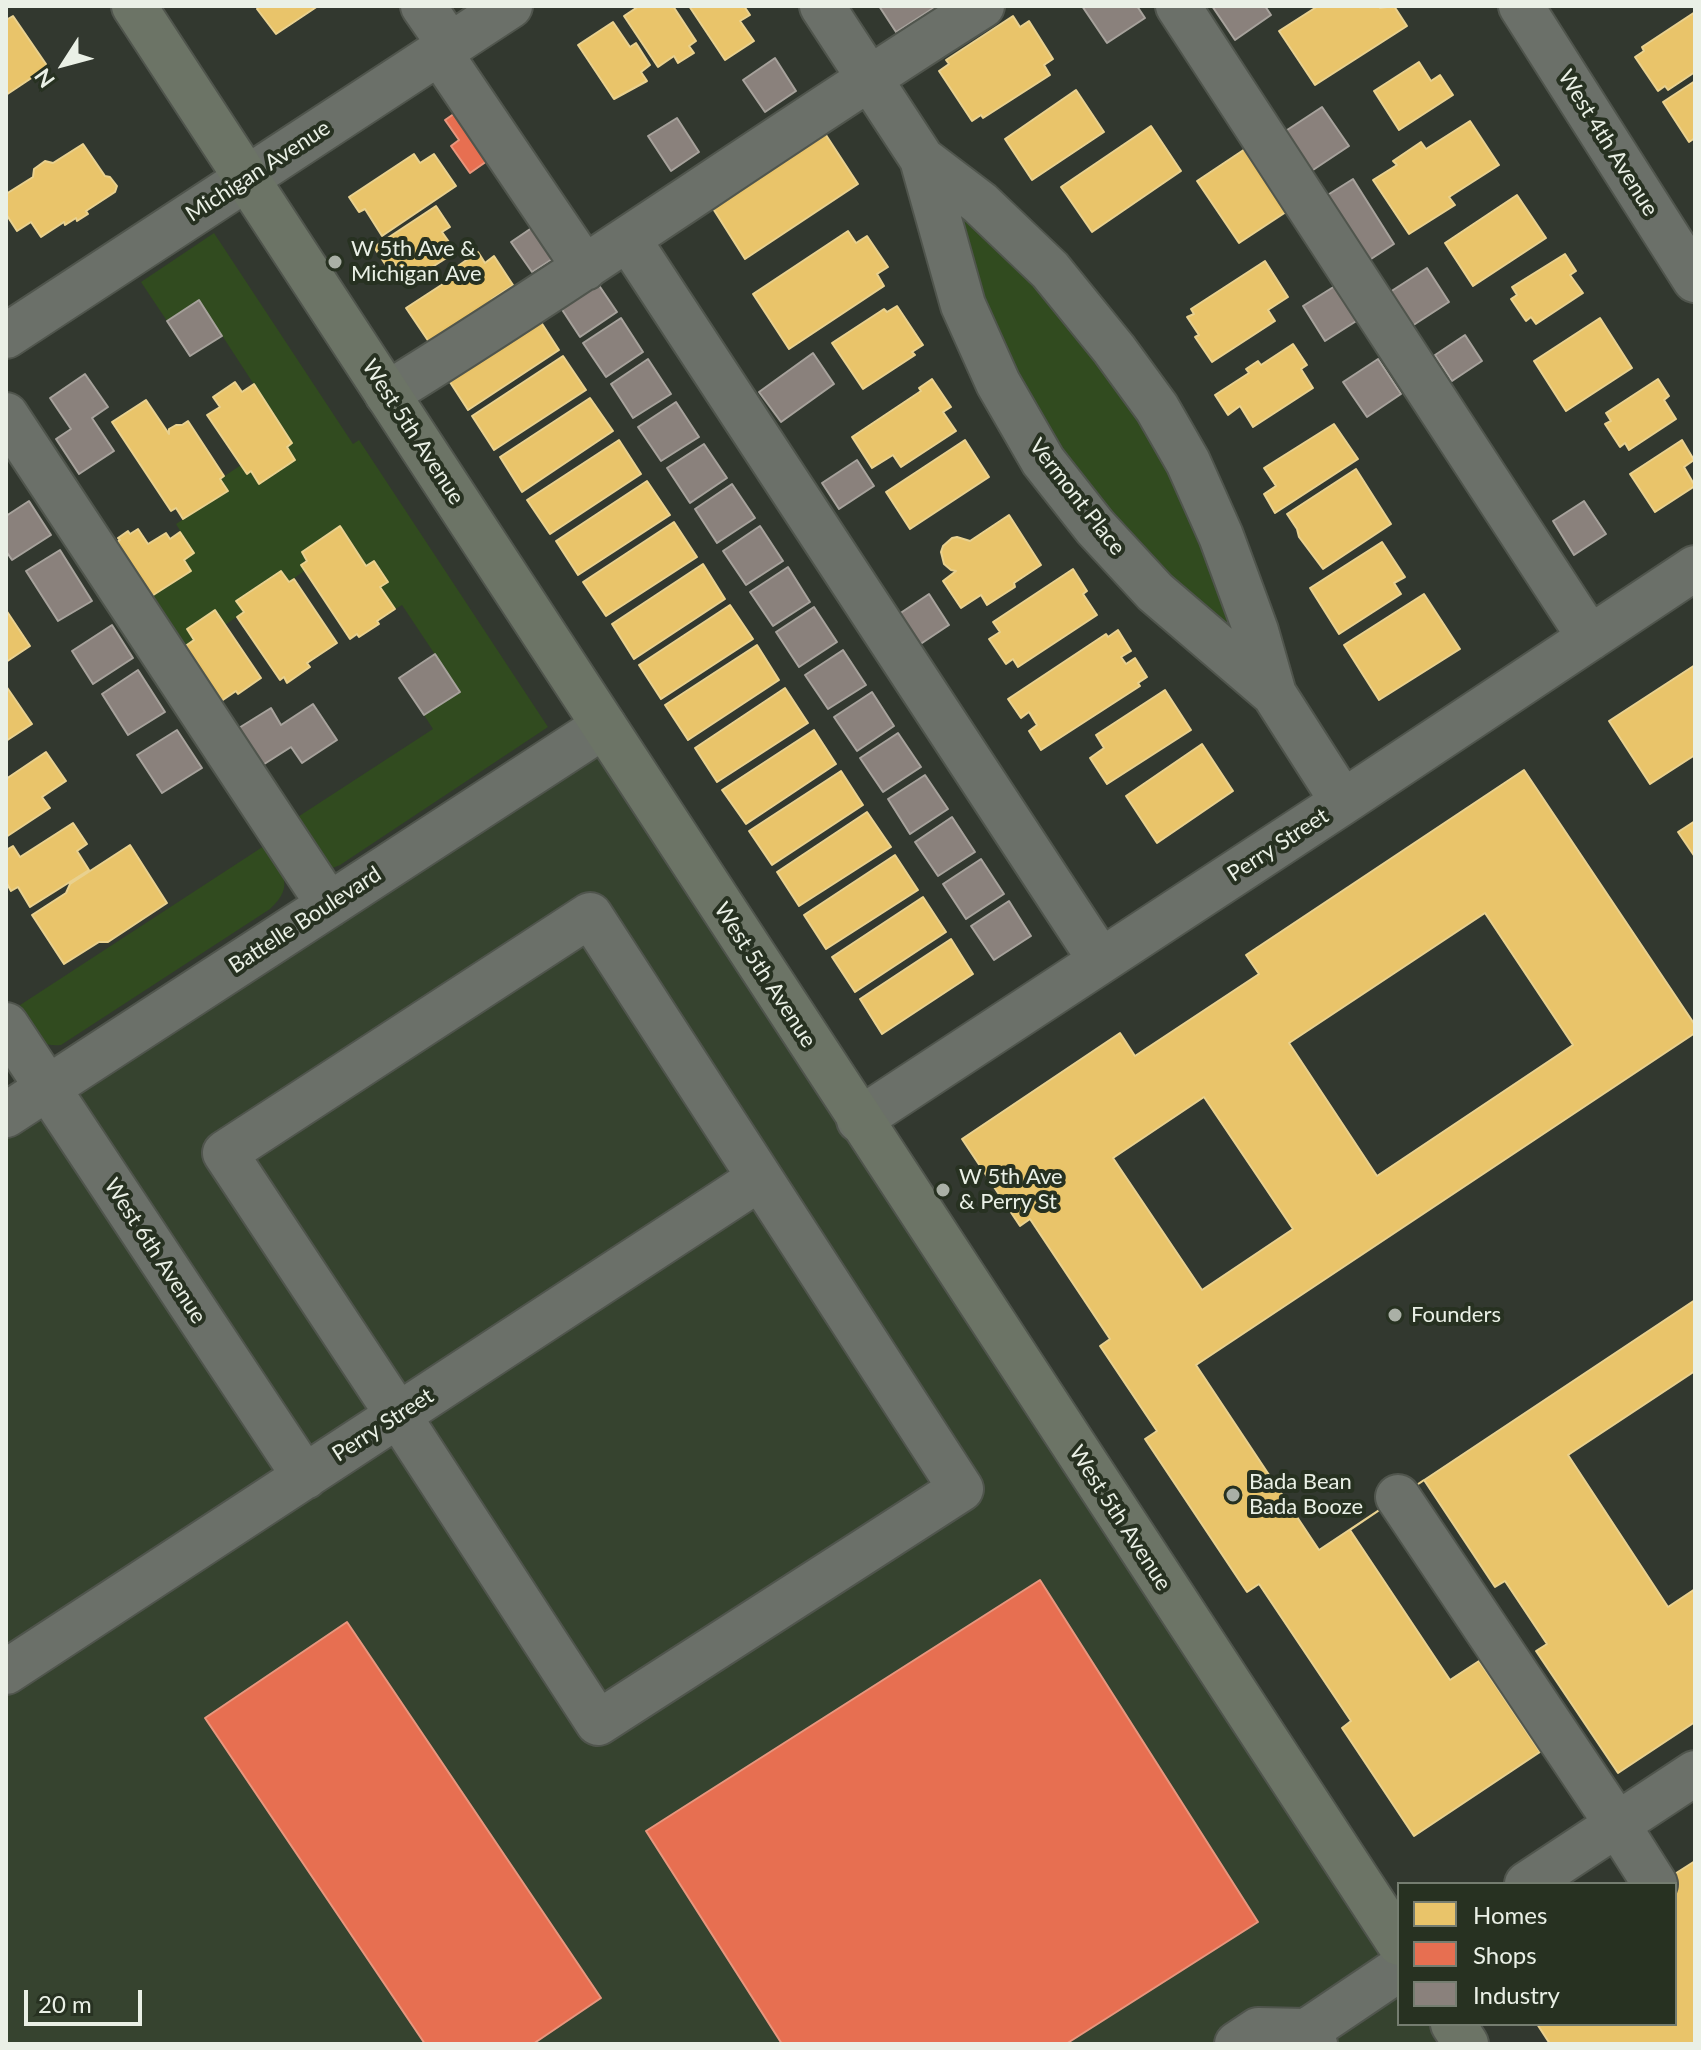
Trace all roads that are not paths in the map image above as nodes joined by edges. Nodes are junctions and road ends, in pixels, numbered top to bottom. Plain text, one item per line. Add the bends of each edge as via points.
1 (134, 6) edge
2 (423, 6) edge
3 (510, 6) edge
4 (822, 6) edge
5 (982, 6) edge
6 (1178, 6) edge
7 (1521, 6) edge
8 (444, 48) junction
9 (869, 77) junction
10 (922, 159) junction
11 (247, 177) junction
12 (1683, 233) edge
13 (628, 239) junction
14 (585, 268) junction
15 (1695, 280) edge
16 (6, 336) edge
17 (387, 394) junction
18 (6, 415) edge
19 (1695, 568) edge
20 (1590, 638) junction
21 (1274, 694) junction
22 (604, 726) junction
23 (1343, 802) junction
24 (329, 905) junction
25 (1101, 961) junction
26 (10, 1030) edge
27 (48, 1087) junction
28 (6, 1115) edge
29 (859, 1120) junction
30 (760, 1178) junction
31 (398, 1415) junction
32 (305, 1477) junction
33 (1398, 1497) dead end
34 (6, 1672) edge
35 (1695, 1773) edge
36 (1617, 1824) junction
37 (1530, 1882) edge
38 (1654, 1882) edge
39 (1397, 1940) edge
40 (1397, 1971) edge
41 (1454, 2026) edge
42 (1311, 2038) edge
43 (1237, 2044) edge
44 (1466, 2044) edge

1 - 11 main road, West 5th Avenue
2 - 8 street
3 - 8 street, Michigan Avenue
4 - 9 street, Vermont Place
5 - 9 street
6 - 20 street
7 - 12 street, West 4th Avenue
8 - 11 street, Michigan Avenue
8 - 14 street
9 - 10 street, Vermont Place
9 - 13 street
10 - 21 street, Vermont Place via 980,203 1050,270 1157,408 1221,536
10 - 21 street, Vermont Place via 963,305 998,383 1043,461 1155,592
11 - 16 street, Michigan Avenue
11 - 17 main road, West 5th Avenue
12 - 15 street, West 4th Avenue
13 - 14 street
13 - 25 street
14 - 17 street
17 - 22 main road, West 5th Avenue
18 - 24 street
19 - 20 street, Perry Street
20 - 23 street, Perry Street
21 - 23 street, Vermont Place
22 - 24 street, Battelle Boulevard
22 - 29 main road, West 5th Avenue
23 - 25 street, Perry Street
24 - 27 street, Battelle Boulevard
25 - 29 street, Perry Street
26 - 27 street, West 6th Avenue
27 - 28 street, Battelle Boulevard
27 - 32 street, West 6th Avenue
29 - 39 main road, West 5th Avenue
30 - 31 street, Perry Street
30 - 31 street via 590,915 315,1093 225,1153
30 - 31 street via 961,1489 598,1723
31 - 32 street, Perry Street
32 - 34 street, Perry Street
33 - 36 street
35 - 36 street
36 - 37 street
36 - 38 street
40 - 42 street
41 - 44 main road
42 - 43 street via 1258,2030

